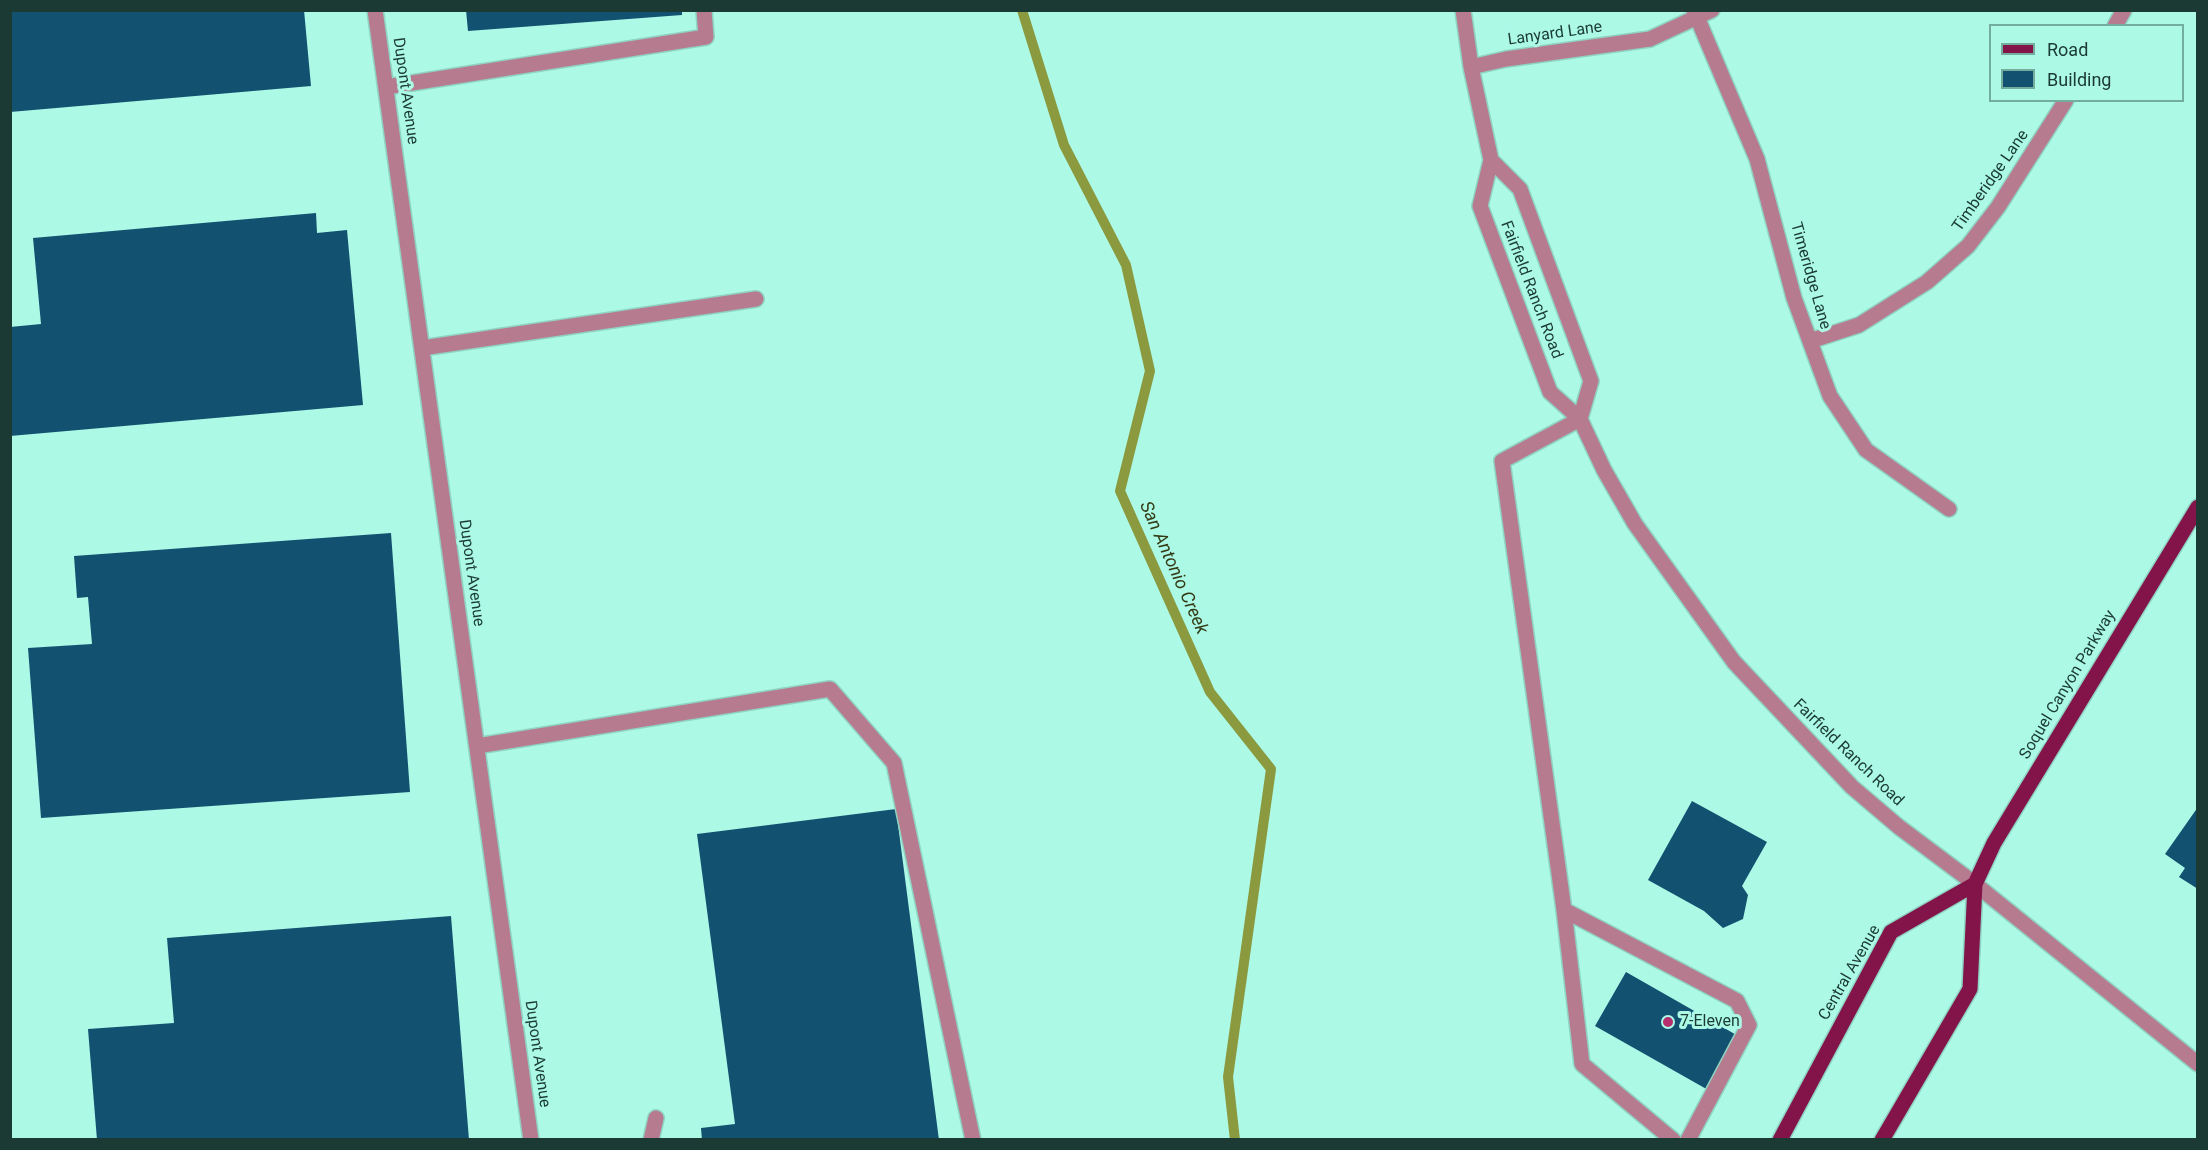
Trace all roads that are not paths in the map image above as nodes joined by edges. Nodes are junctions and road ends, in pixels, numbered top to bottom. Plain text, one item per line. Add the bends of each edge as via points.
1 (375, 10) edge
2 (704, 10) edge
3 (1463, 10) edge
4 (1712, 10) edge
5 (2124, 10) edge
6 (1695, 14) edge
7 (2116, 24) edge
8 (1471, 67) junction
9 (386, 87) junction
10 (2065, 102) edge
11 (1491, 160) junction
12 (756, 298) dead end
13 (1810, 341) junction
14 (422, 348) junction
15 (1580, 419) junction
16 (2198, 507) edge
17 (1949, 510) dead end
18 (477, 746) junction
19 (1975, 884) junction
20 (1564, 910) junction
21 (2198, 1064) edge
22 (656, 1118) dead end
23 (531, 1140) edge
24 (651, 1140) edge
25 (973, 1140) edge
26 (1673, 1140) edge
27 (1688, 1140) edge
28 (1780, 1140) edge
29 (1882, 1140) edge

1 - 9 street, Dupont Avenue
2 - 9 street via 706,37
3 - 8 street, Fairfield Ranch Road
4 - 6 street, Lanyard Lane
5 - 7 street
6 - 8 street, Lanyard Lane via 1650,39
6 - 13 street, Timeridge Lane via 1757,159 1794,298
8 - 11 street, Fairfield Ranch Road
9 - 14 street, Dupont Avenue
10 - 13 street, Timberidge Lane via 1998,207 1968,246 1927,282 1859,326
11 - 15 street, Fairfield Ranch Road via 1520,189 1591,381
11 - 15 street, Fairfield Ranch Road via 1480,206 1550,392
12 - 14 street
13 - 17 street, Timeridge Lane via 1830,396 1866,450
14 - 18 street, Dupont Avenue
15 - 19 street, Fairfield Ranch Road via 1635,524 1734,662 1852,787
15 - 20 street via 1502,461
16 - 19 main road, Soquel Canyon Parkway via 1994,843
18 - 23 street, Dupont Avenue
18 - 25 street via 830,689 894,763
19 - 21 street, Fairfield Ranch Road
19 - 28 main road, Central Avenue via 1891,932
19 - 29 main road via 1970,989
20 - 26 street via 1582,1064
20 - 27 street via 1737,1001 1749,1024
22 - 24 street

